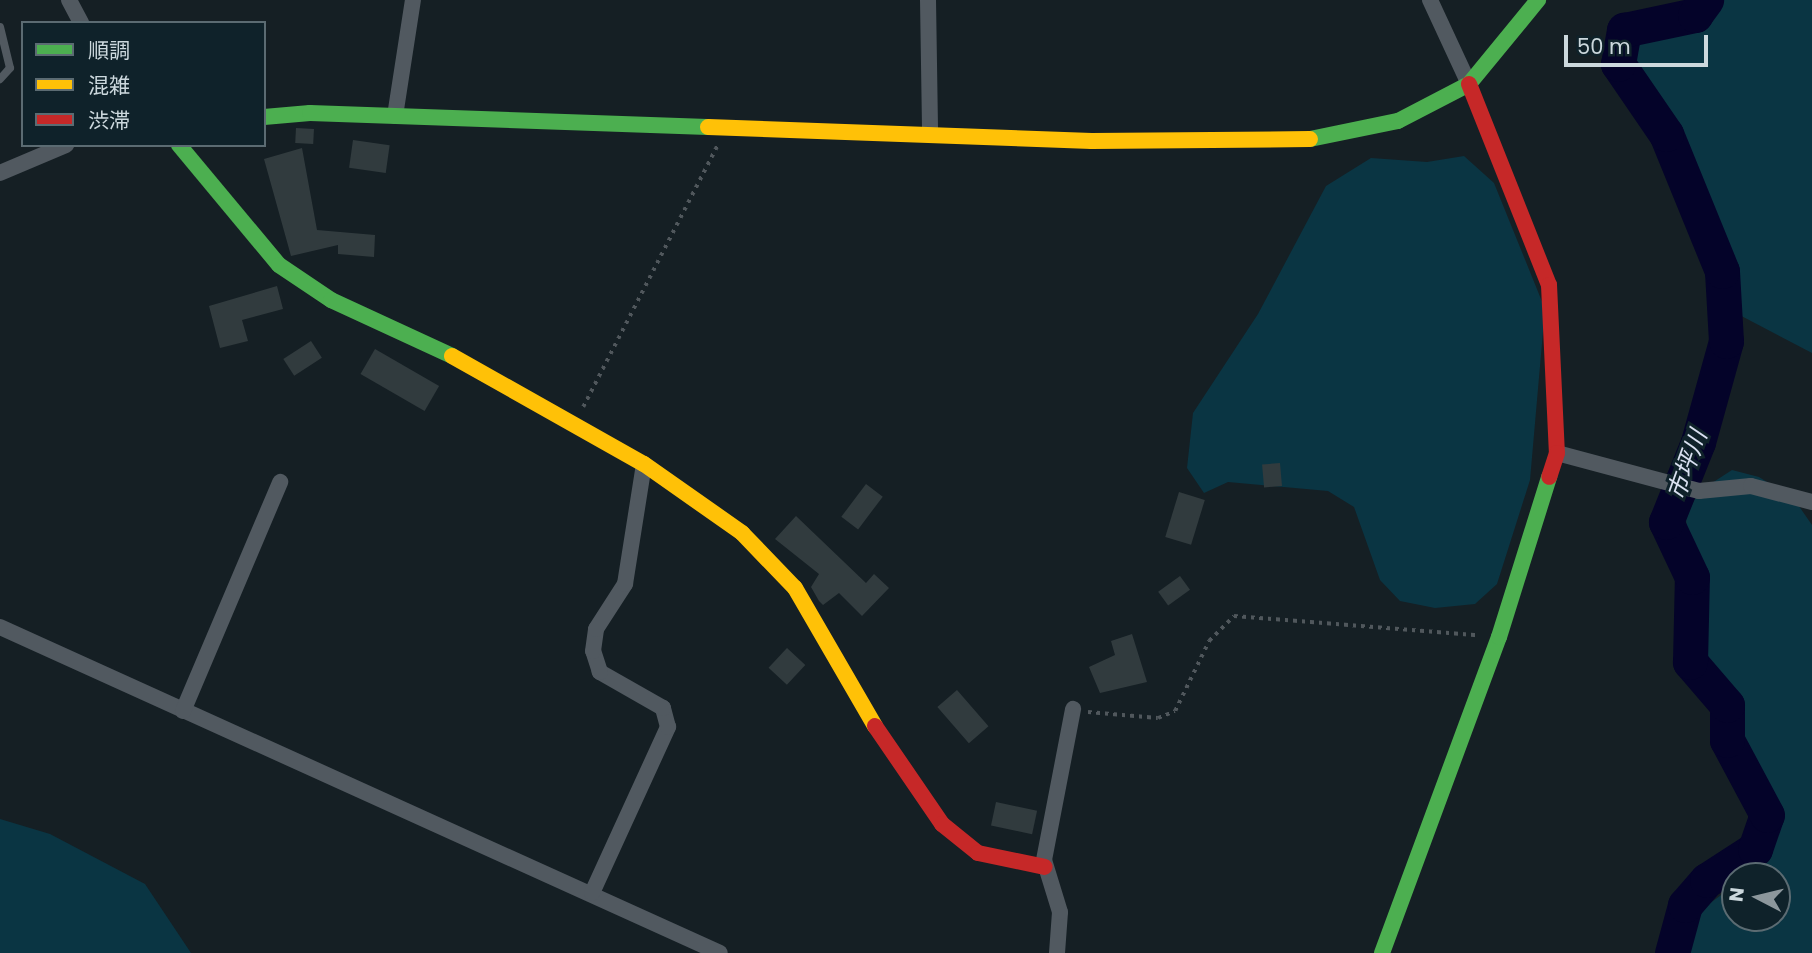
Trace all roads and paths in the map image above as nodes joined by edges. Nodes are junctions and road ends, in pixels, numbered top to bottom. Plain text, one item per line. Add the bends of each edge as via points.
1 (69, 0) edge
2 (413, 0) edge
3 (928, 0) edge
4 (1430, 0) edge
5 (1538, 0) edge
6 (80, 21) edge
7 (0, 27) edge
8 (0, 79) edge
9 (1469, 84) junction
10 (395, 116) junction
11 (266, 117) edge
12 (721, 127) junction
13 (930, 133) junction
14 (61, 147) edge
15 (181, 147) edge
16 (0, 173) edge
17 (574, 424) junction
18 (1557, 453) junction
19 (644, 464) junction
20 (280, 482) dead end
21 (1812, 502) edge
22 (0, 626) edge
23 (1499, 637) junction
24 (1073, 709) joint
25 (183, 711) junction
26 (1045, 867) junction
27 (592, 893) junction
28 (720, 953) edge
29 (1058, 953) edge
30 (1382, 953) edge

1 - 6 street
2 - 10 street
3 - 13 street
4 - 9 street
5 - 9 street
7 - 8 lane via 10,68
9 - 13 street via 1398,121 1339,137 1251,144
9 - 18 street via 1549,285
10 - 11 street
10 - 12 street
12 - 13 street
12 - 17 path via 716,150
14 - 16 street
15 - 17 street via 279,265 331,300 450,353
17 - 19 street
18 - 21 street via 1699,491 1751,486
18 - 23 street
19 - 26 street via 742,533 787,577 875,726 942,824 978,853
19 - 27 street via 625,584 596,629 593,651 600,671 613,682 663,708 668,727
20 - 25 street
22 - 25 street
23 - 24 path via 1238,616 1209,641 1175,711 1158,718
23 - 30 street
24 - 26 street
25 - 27 street
26 - 29 street via 1058,898
27 - 28 street

